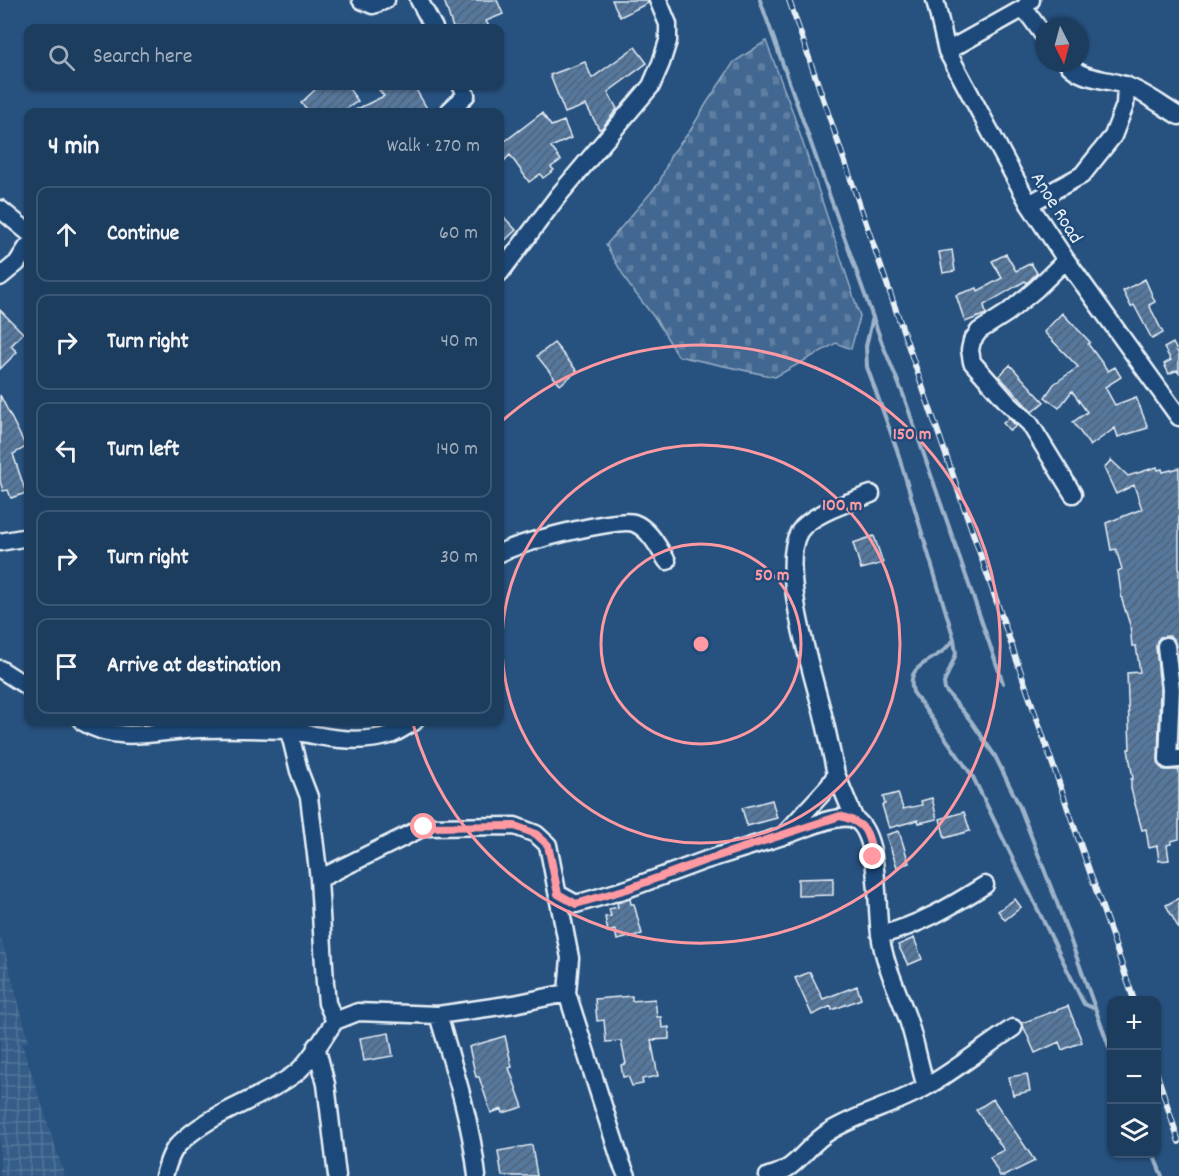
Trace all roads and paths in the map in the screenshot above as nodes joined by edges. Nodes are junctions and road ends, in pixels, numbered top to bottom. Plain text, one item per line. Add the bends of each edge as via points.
1 (361, 0) edge
2 (386, 0) edge
3 (419, 0) edge
4 (658, 0) edge
5 (935, 0) edge
6 (1028, 4) edge
7 (1035, 18) edge
8 (432, 24) edge
9 (947, 51) junction
10 (1077, 72) edge
11 (1126, 85) junction
12 (464, 90) edge
13 (452, 108) edge
14 (1179, 116) edge
15 (1029, 204) junction
16 (0, 209) edge
17 (24, 229) edge
18 (24, 252) edge
19 (1066, 260) junction
20 (504, 268) edge
21 (0, 277) edge
22 (1179, 417) edge
23 (871, 494) dead end
24 (1073, 494) dead end
25 (24, 538) edge
26 (0, 542) edge
27 (504, 552) edge
28 (667, 561) dead end
29 (1166, 646) dead end
30 (0, 669) edge
31 (24, 684) edge
32 (89, 726) edge
33 (192, 726) edge
34 (221, 726) edge
35 (407, 726) edge
36 (289, 729) junction
37 (1179, 759) edge
38 (836, 774) junction
39 (855, 820) junction
40 (783, 836) junction
41 (320, 879) junction
42 (985, 885) dead end
43 (558, 894) junction
44 (880, 935) junction
45 (567, 993) junction
46 (438, 1015) junction
47 (335, 1021) junction
48 (1013, 1028) dead end
49 (316, 1046) junction
50 (926, 1087) junction
51 (164, 1176) edge
52 (337, 1176) edge
53 (477, 1176) edge
54 (627, 1176) edge
55 (768, 1176) edge

1 - 2 street via 373,5
3 - 8 street
4 - 20 street via 668,24 668,41 651,86 558,196
5 - 9 street, Anoe Road
6 - 7 street
6 - 9 street
9 - 15 street, Anoe Road
10 - 11 street
11 - 14 street
11 - 15 street via 1125,105 1113,136 1082,175
12 - 13 street via 466,95
15 - 19 street, Anoe Road
16 - 17 street
18 - 21 street
19 - 22 street, Anoe Road
19 - 24 street via 1006,314 979,331 970,350 972,362 1030,424
23 - 38 street via 811,520 800,531 795,544 793,580 800,624
25 - 26 street
27 - 28 street via 549,536 633,522 647,531
29 - 37 street via 1171,689 1168,760
30 - 31 street
32 - 33 street via 130,736
34 - 36 street
35 - 36 street via 366,740 323,738
36 - 41 street via 309,797
38 - 39 street
38 - 40 street
39 - 40 street via 840,816
39 - 44 street via 868,834 873,857
40 - 43 street via 576,904
41 - 43 street via 424,827 515,826 536,834 548,845
41 - 47 street via 327,1003
42 - 44 street via 935,916
43 - 45 street via 570,958
44 - 50 street
45 - 46 street
45 - 54 street
46 - 47 street via 358,1012
46 - 53 street via 464,1099
47 - 49 street
48 - 50 street
49 - 51 street via 299,1070 281,1084 200,1127 176,1147
49 - 52 street via 326,1083
50 - 55 street via 849,1119 826,1133 789,1168

